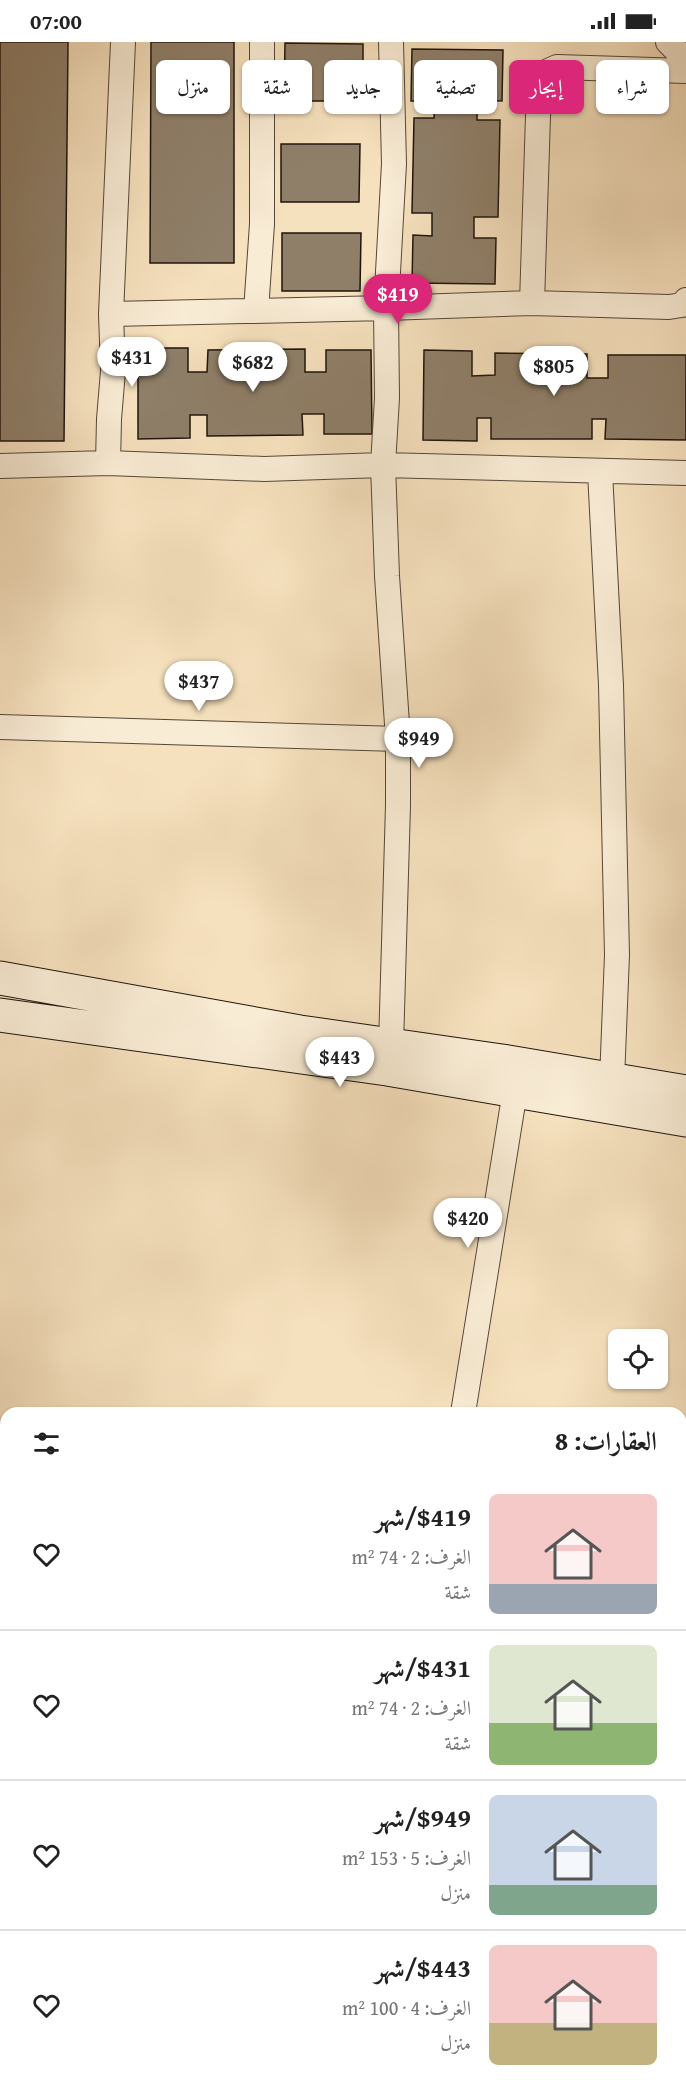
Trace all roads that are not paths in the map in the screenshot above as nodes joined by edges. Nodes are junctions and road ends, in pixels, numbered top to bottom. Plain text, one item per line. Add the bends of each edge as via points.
1 (123, 42) edge
2 (262, 42) edge
3 (391, 42) edge
4 (668, 42) edge
5 (686, 60) edge
6 (686, 71) edge
7 (686, 300) edge
8 (532, 303) junction
9 (386, 308) junction
10 (256, 311) junction
11 (111, 314) junction
12 (108, 463) junction
13 (383, 465) junction
14 (0, 466) edge
15 (600, 472) junction
16 (686, 472) edge
17 (0, 726) edge
18 (398, 739) junction
19 (0, 978) edge
20 (0, 1014) edge
21 (389, 1058) junction
22 (612, 1080) junction
23 (514, 1091) junction
24 (686, 1092) edge
25 (686, 1120) edge
26 (464, 1407) edge

1 - 11 street
2 - 10 street via 262,224
3 - 9 street via 394,164
4 - 5 street
6 - 8 street via 557,67 544,73 539,85
7 - 8 street via 682,305 669,307
8 - 9 street
9 - 10 street
9 - 13 street
10 - 11 street
11 - 12 street via 113,371
12 - 13 street via 264,469
12 - 14 street
13 - 15 street
13 - 18 street
15 - 16 street
15 - 22 street via 611,685 617,955
17 - 18 street
18 - 21 street via 397,884
19 - 21 main road via 300,1032
20 - 21 main road
21 - 22 main road via 502,1061
21 - 23 main road
22 - 24 main road
23 - 25 main road
23 - 26 street

